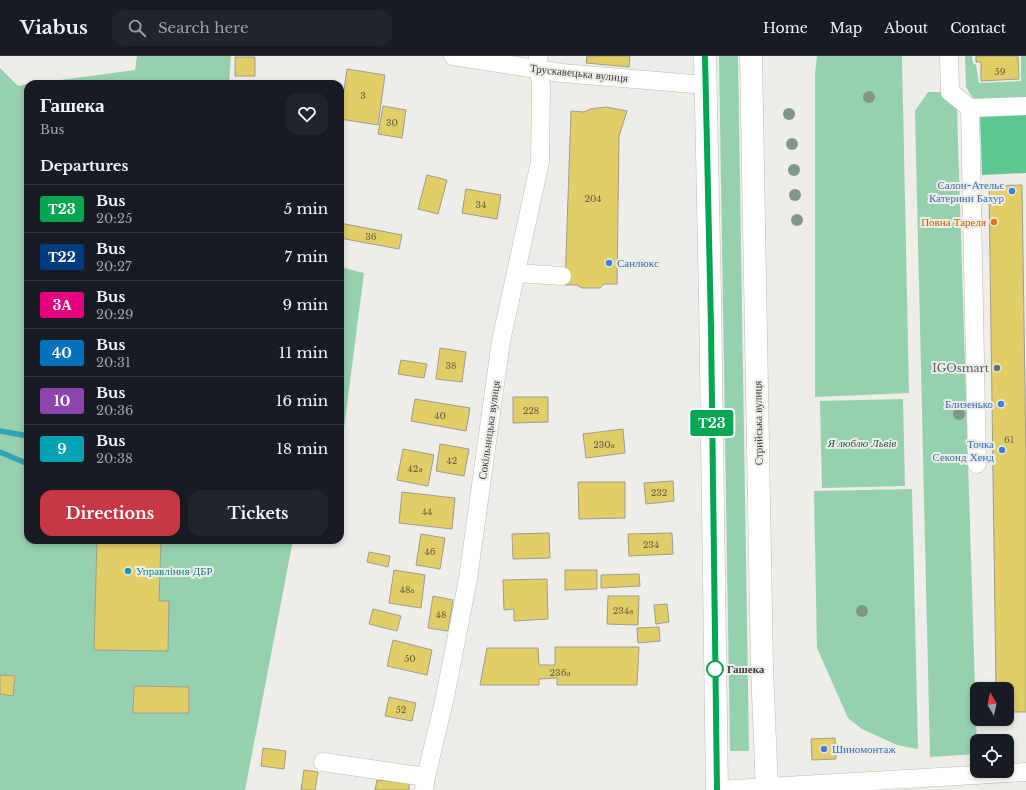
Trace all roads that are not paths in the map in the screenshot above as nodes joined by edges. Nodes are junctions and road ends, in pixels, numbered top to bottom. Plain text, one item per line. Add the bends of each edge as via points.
1 (453, 56) edge
2 (705, 56) edge
3 (751, 56) edge
4 (949, 56) edge
5 (539, 63) edge
6 (706, 85) junction
7 (1026, 106) edge
8 (970, 108) junction
9 (516, 273) junction
10 (562, 276) dead end
11 (977, 464) dead end
12 (323, 762) dead end
13 (1026, 772) edge
14 (425, 783) edge
15 (767, 788) edge
16 (717, 790) edge

1 - 5 street, Трускавецька вулиця
2 - 6 main road
3 - 15 main road, Стрийська вулиця via 762,668
4 - 8 street via 950,92
5 - 6 street, Трускавецька вулиця via 640,80
5 - 9 street, Сокільницька вулиця via 540,162
6 - 16 main road
7 - 8 street
8 - 11 street
9 - 10 street
9 - 14 street, Сокільницька вулиця via 501,341 468,579
12 - 14 street
13 - 15 street
15 - 16 street

